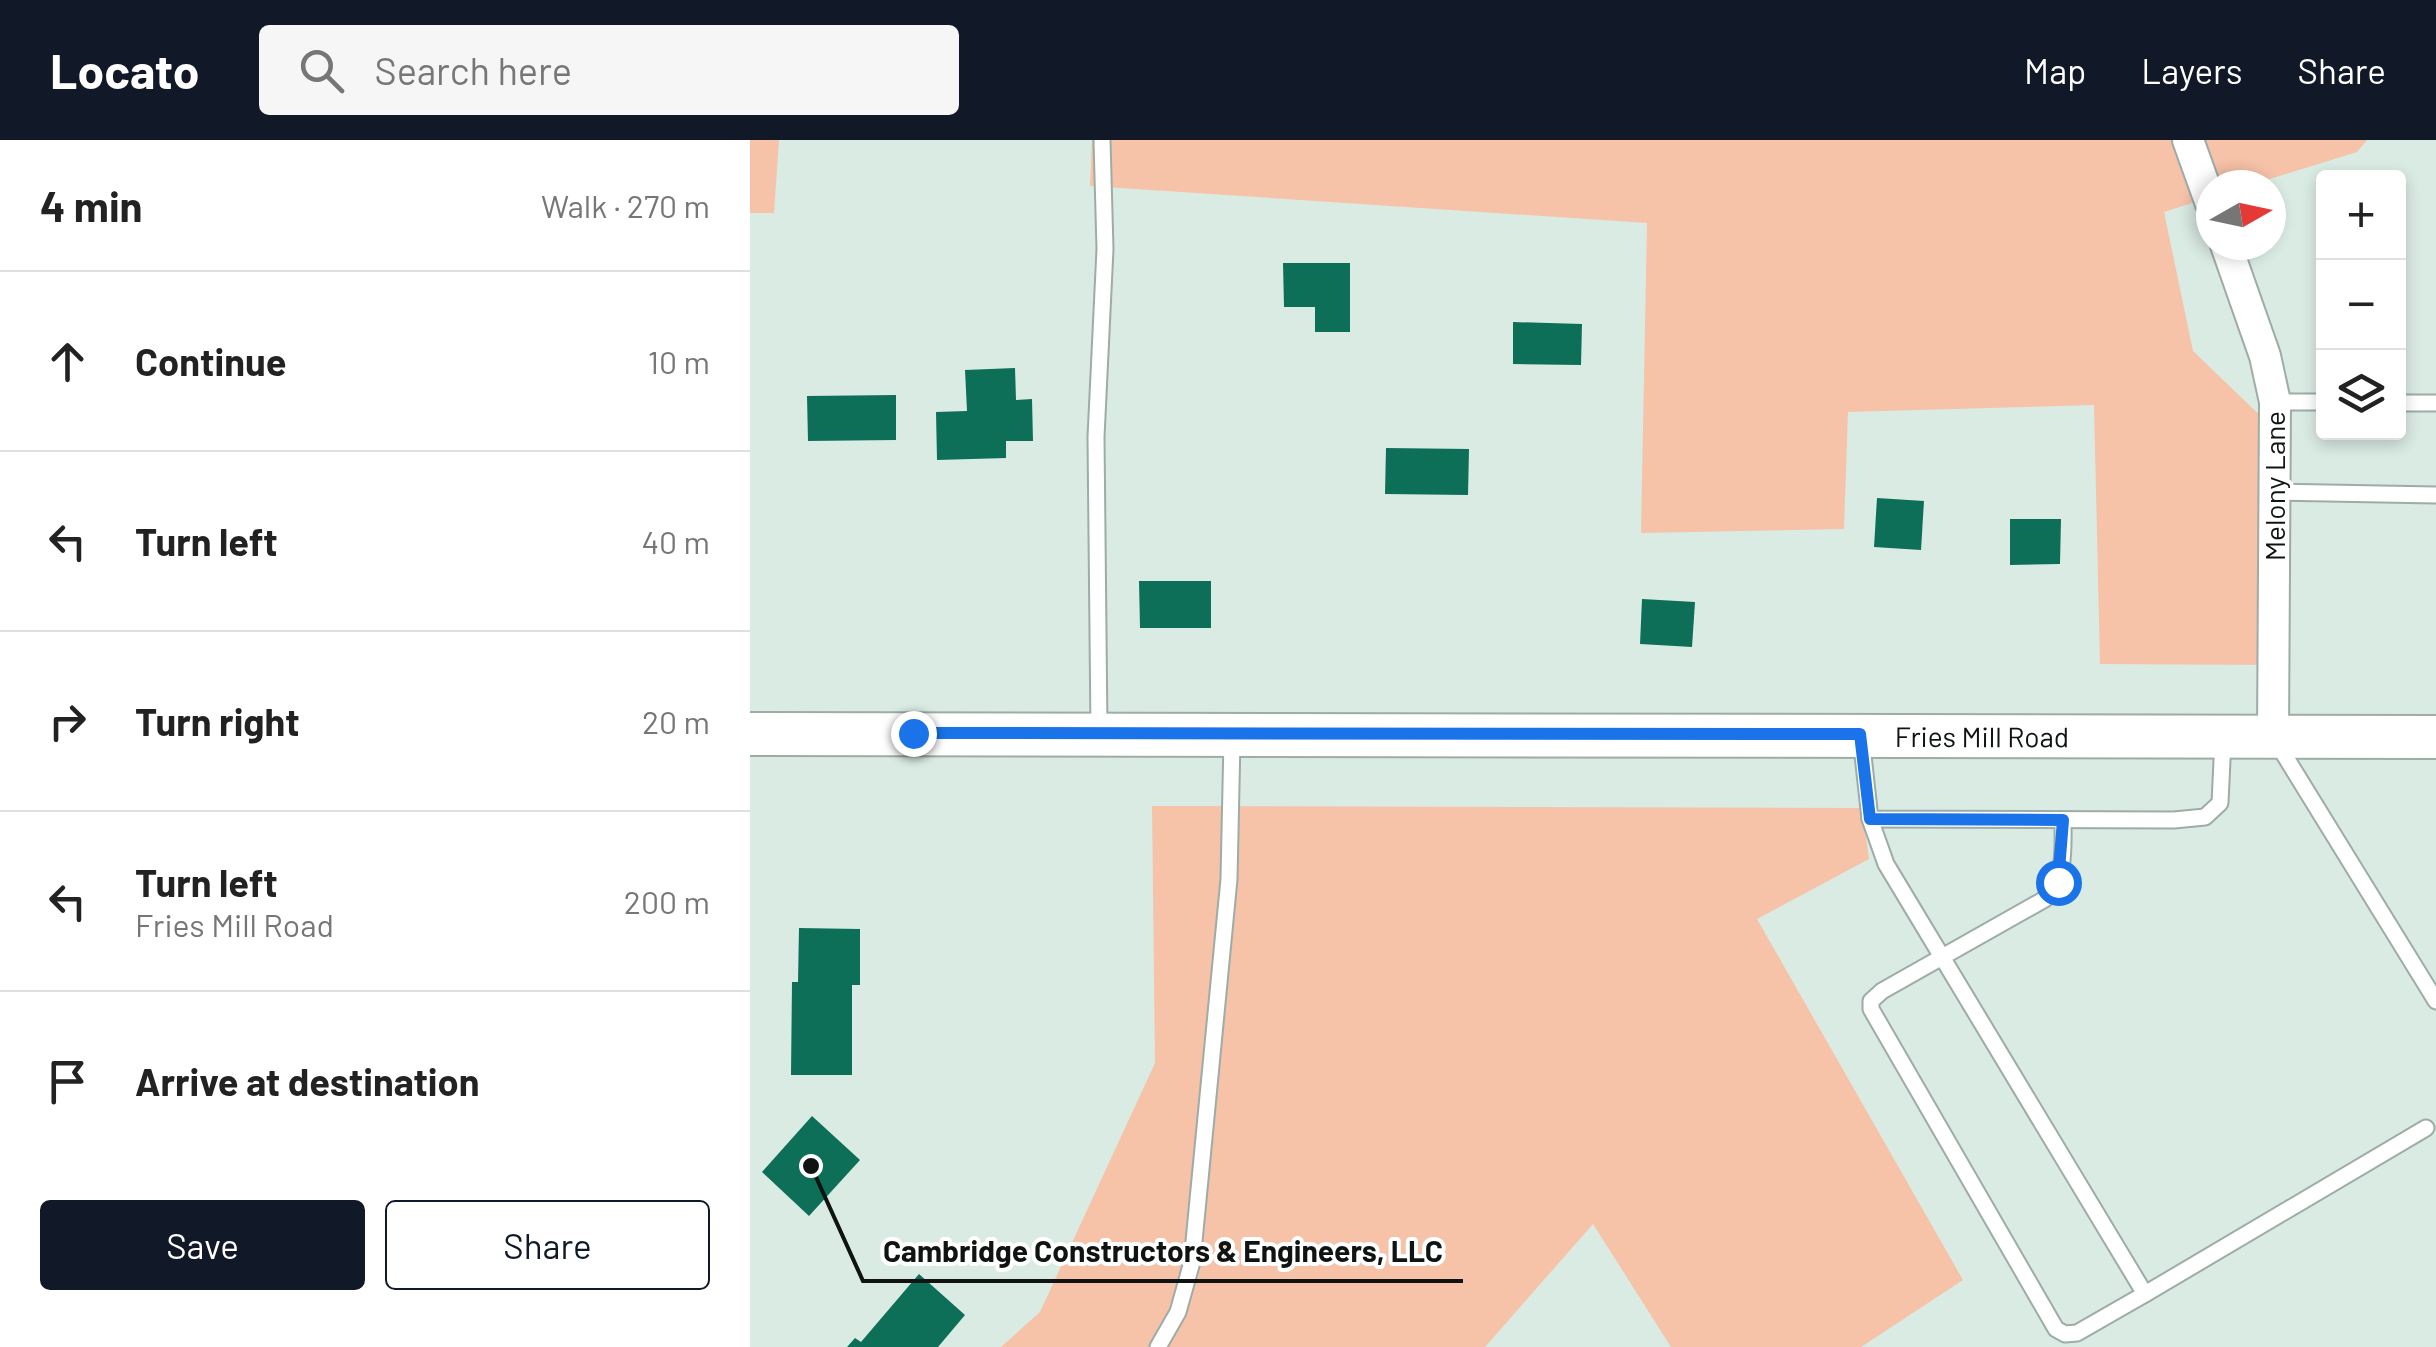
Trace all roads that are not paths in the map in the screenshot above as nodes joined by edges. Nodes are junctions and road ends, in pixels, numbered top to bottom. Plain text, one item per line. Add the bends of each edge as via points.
1 (1102, 140) edge
2 (2188, 140) edge
3 (2199, 170) edge
4 (2231, 260) edge
5 (2275, 402) junction
6 (2316, 402) edge
7 (2406, 403) edge
8 (2436, 404) edge
9 (2276, 492) junction
10 (2436, 495) edge
11 (750, 734) edge
12 (1099, 734) junction
13 (1860, 734) junction
14 (1232, 735) junction
15 (2273, 735) junction
16 (2223, 736) junction
17 (2436, 737) edge
18 (1870, 819) junction
19 (2063, 820) junction
20 (1943, 956) junction
21 (2436, 1001) edge
22 (2426, 1128) dead end
23 (2146, 1294) junction
24 (1158, 1347) edge

1 - 12 lane
2 - 3 street
4 - 5 street, Melony Lane
5 - 6 lane
5 - 9 street, Melony Lane
7 - 8 lane
9 - 10 lane
9 - 15 street, Melony Lane
11 - 12 main road, Fries Mill Road
12 - 14 main road, Fries Mill Road
13 - 14 main road, Fries Mill Road
13 - 16 main road, Fries Mill Road
13 - 18 lane
14 - 24 lane via 1229,879 1192,1262 1178,1312
15 - 16 main road, Fries Mill Road
15 - 17 main road, Fries Mill Road
15 - 21 lane
16 - 19 lane via 2220,803 2204,817
18 - 19 lane
18 - 20 lane via 1886,864
19 - 20 lane via 2053,891
20 - 23 lane
20 - 23 lane via 1875,996 1871,1009 2050,1321 2065,1334 2078,1332
22 - 23 lane

